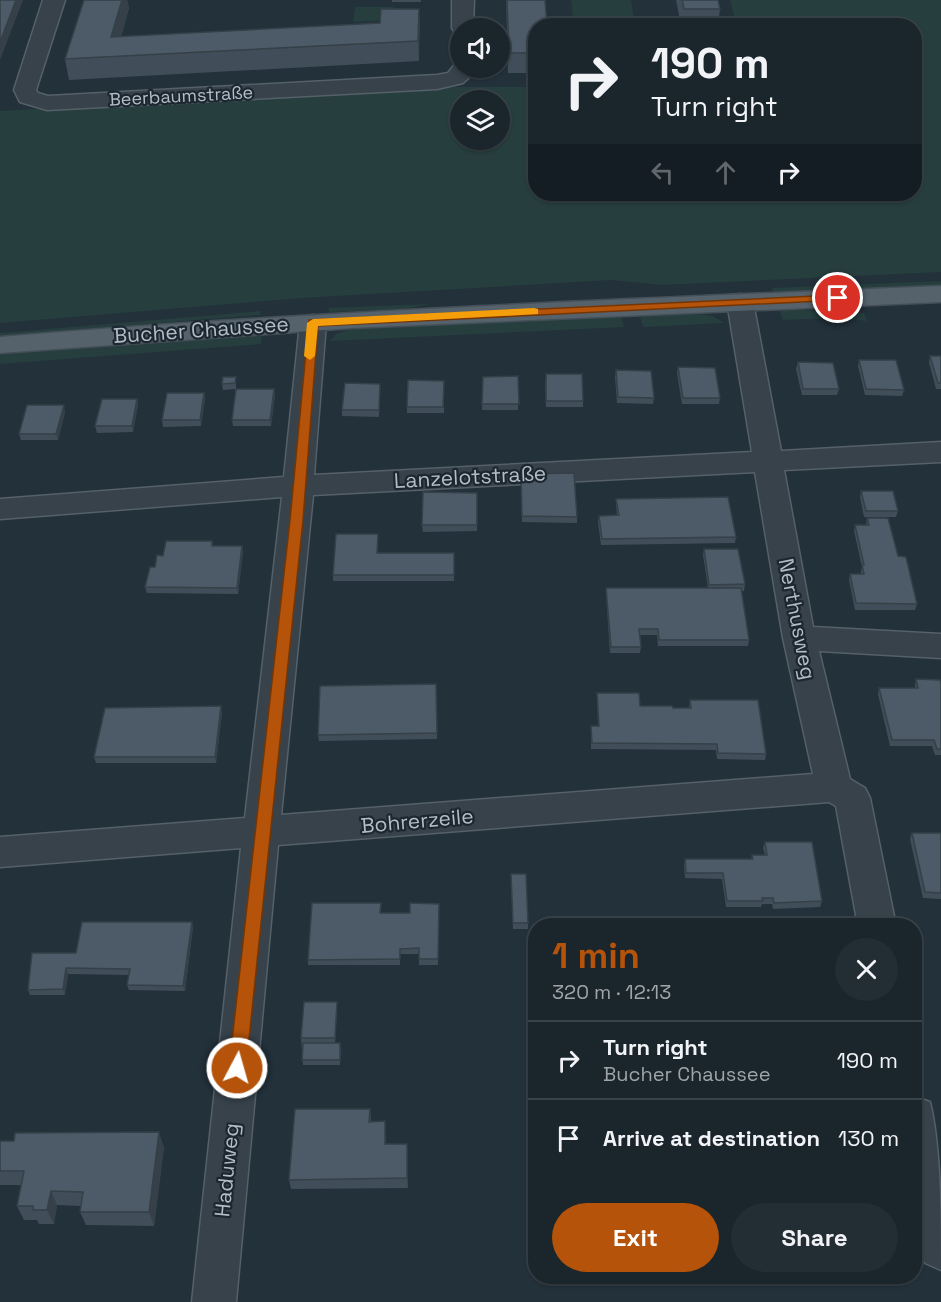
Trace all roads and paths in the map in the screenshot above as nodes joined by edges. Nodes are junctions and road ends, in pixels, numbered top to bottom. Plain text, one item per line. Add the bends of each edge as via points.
1 (54, 0) edge
2 (463, 0) edge
3 (463, 18) edge
4 (455, 78) edge
5 (941, 294) edge
6 (740, 302) junction
7 (313, 323) junction
8 (0, 345) edge
9 (941, 452) edge
10 (766, 461) junction
11 (300, 486) junction
12 (0, 509) edge
13 (799, 638) junction
14 (941, 646) edge
15 (834, 787) junction
16 (261, 834) junction
17 (0, 852) edge
18 (875, 918) edge
19 (922, 1152) edge
20 (941, 1248) edge
21 (214, 1302) edge

1 - 4 street, Beerbaumstraße via 25,90 28,98 47,102
2 - 3 street
5 - 6 main road, Bucher Chaussee
6 - 7 main road, Bucher Chaussee
6 - 10 street, Nerthusweg
7 - 8 main road, Bucher Chaussee
7 - 11 street, Haduweg
9 - 10 street, Lanzelotstraße
10 - 11 street, Lanzelotstraße
10 - 13 street, Nerthusweg
11 - 12 street, Lanzelotstraße
11 - 16 street, Haduweg
13 - 14 street
13 - 15 street, Nerthusweg
15 - 16 street, Bohrerzeile
15 - 18 street via 852,798
16 - 17 street, Bohrerzeile
16 - 21 street, Haduweg
19 - 20 street

